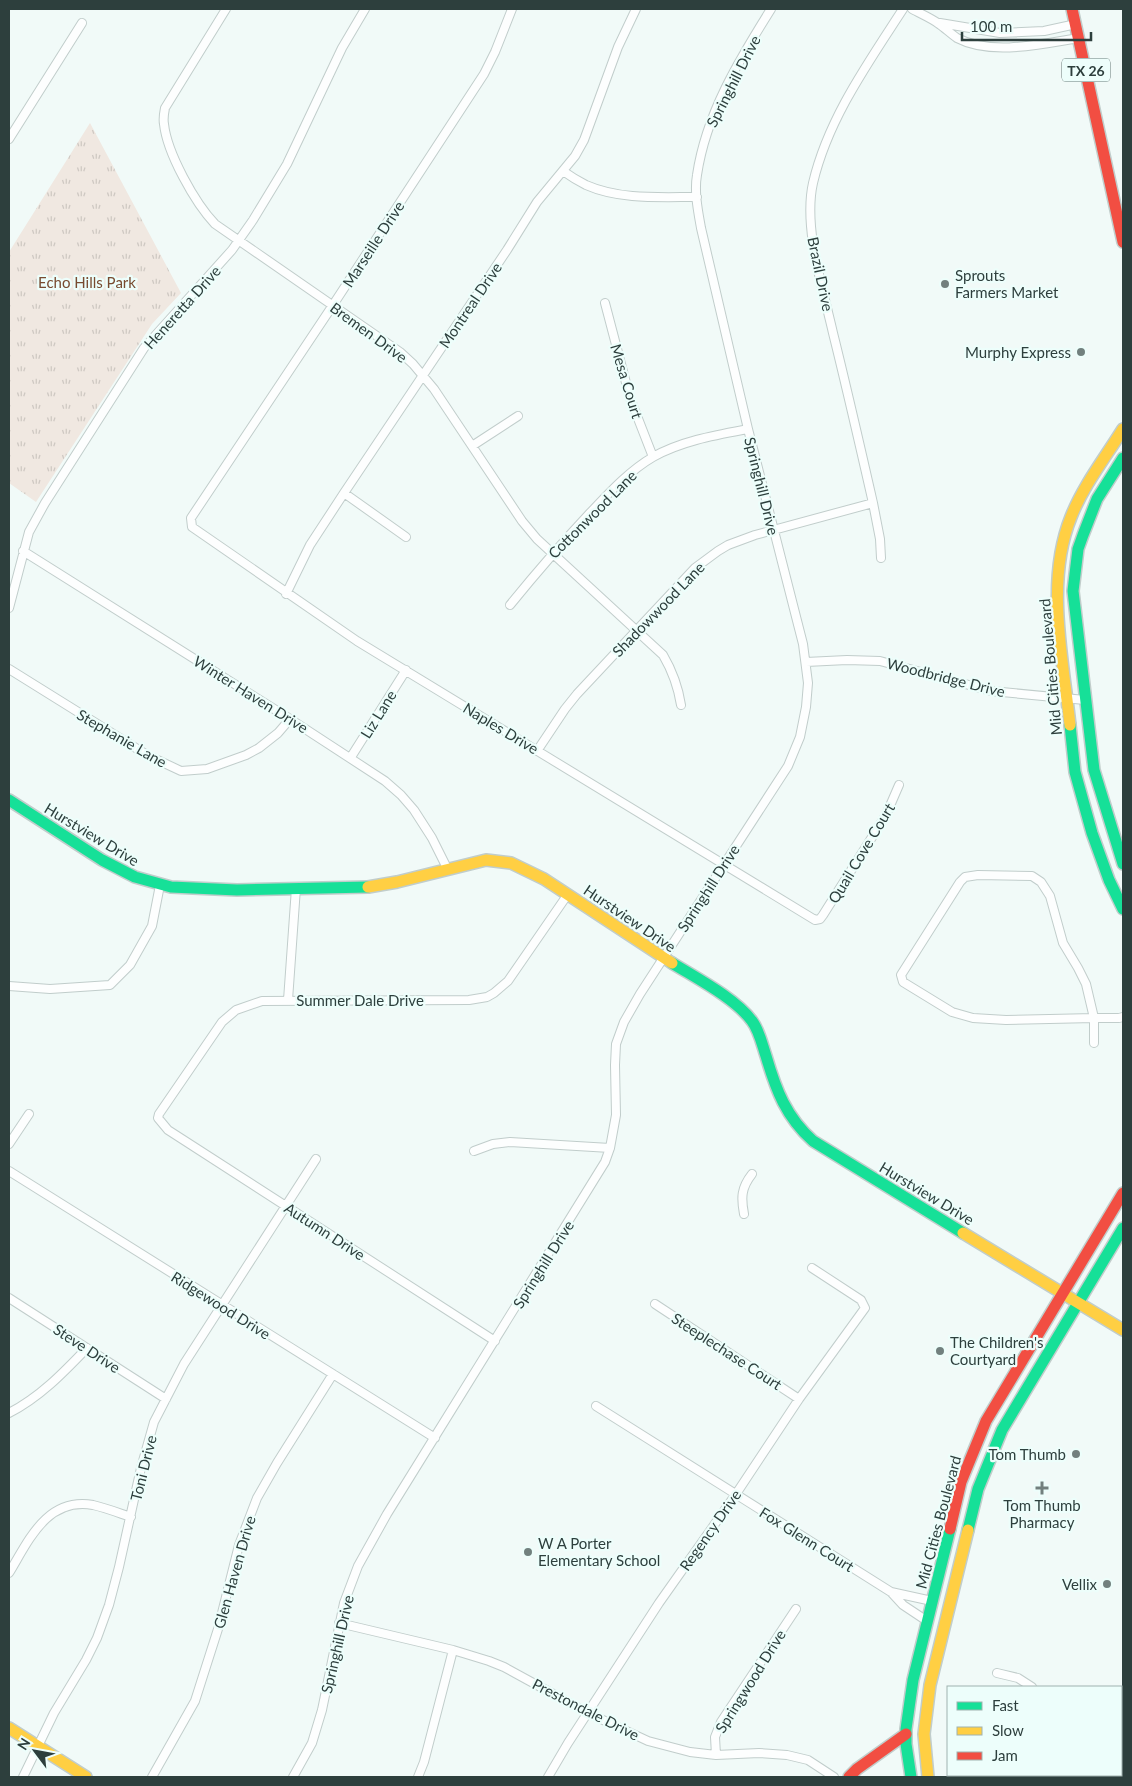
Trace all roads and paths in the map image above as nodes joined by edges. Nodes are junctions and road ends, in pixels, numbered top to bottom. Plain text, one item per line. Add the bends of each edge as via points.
1 (226, 9) edge
2 (365, 9) edge
3 (512, 9) edge
4 (636, 9) edge
5 (771, 9) edge
6 (903, 9) edge
7 (912, 9) edge
8 (1072, 9) edge
9 (82, 23) dead end
10 (938, 23) junction
11 (1076, 24) junction
12 (1079, 38) junction
13 (9, 139) edge
14 (563, 171) junction
15 (697, 197) junction
16 (239, 241) junction
17 (1123, 242) edge
18 (605, 303) dead end
19 (333, 306) junction
20 (422, 376) junction
21 (518, 416) dead end
22 (748, 429) junction
23 (1123, 429) edge
24 (472, 446) junction
25 (653, 457) junction
26 (1123, 458) edge
27 (344, 493) junction
28 (873, 503) junction
29 (190, 523) joint
30 (774, 530) junction
31 (406, 537) dead end
32 (23, 551) junction
33 (552, 554) junction
34 (881, 558) dead end
35 (286, 594) junction
36 (510, 605) dead end
37 (9, 608) edge
38 (636, 630) junction
39 (806, 662) junction
40 (9, 669) edge
41 (406, 670) junction
42 (1067, 699) junction
43 (1085, 700) junction
44 (681, 705) dead end
45 (290, 719) junction
46 (537, 751) junction
47 (350, 757) junction
48 (899, 785) dead end
49 (9, 800) edge
50 (1123, 864) edge
51 (723, 865) junction
52 (448, 870) junction
53 (160, 885) junction
54 (296, 888) junction
55 (568, 894) junction
56 (1123, 909) edge
57 (820, 919) joint
58 (662, 958) junction
59 (9, 986) edge
60 (288, 1000) junction
61 (1094, 1018) junction
62 (1122, 1019) edge
63 (1094, 1043) dead end
64 (29, 1114) dead end
65 (158, 1118) joint
66 (9, 1144) edge
67 (610, 1148) junction
68 (474, 1151) dead end
69 (316, 1159) dead end
70 (9, 1171) edge
71 (752, 1174) dead end
72 (1123, 1193) edge
73 (286, 1206) junction
74 (744, 1214) dead end
75 (1123, 1228) edge
76 (812, 1268) dead end
77 (1062, 1293) junction
78 (9, 1298) edge
79 (1078, 1302) junction
80 (655, 1304) dead end
81 (223, 1306) junction
82 (1123, 1330) edge
83 (495, 1341) junction
84 (87, 1348) junction
85 (333, 1374) junction
86 (166, 1399) junction
87 (799, 1399) junction
88 (596, 1406) dead end
89 (9, 1412) edge
90 (435, 1438) junction
91 (972, 1453) junction
92 (989, 1461) junction
93 (736, 1494) junction
94 (131, 1516) junction
95 (9, 1573) edge
96 (891, 1592) junction
97 (932, 1600) junction
98 (796, 1609) dead end
99 (927, 1621) junction
100 (339, 1623) junction
101 (453, 1650) junction
102 (997, 1673) dead end
103 (1030, 1686) edge
104 (588, 1713) junction
105 (9, 1728) edge
106 (906, 1734) junction
107 (38, 1747) junction
108 (716, 1755) junction
109 (22, 1777) edge
110 (86, 1777) edge
111 (152, 1777) edge
112 (293, 1777) edge
113 (418, 1777) edge
114 (548, 1777) edge
115 (834, 1777) edge
116 (849, 1777) edge
117 (910, 1777) edge
118 (922, 1777) edge
119 (928, 1777) edge

1 - 16 street, Bremen Drive via 165,108 163,123 168,145 200,205 215,224
2 - 16 street, Heneretta Drive via 342,48 287,164
3 - 19 street, Marseille Drive via 484,74
4 - 14 street, Montreal Drive via 618,47 584,140
5 - 15 street, Springhill Drive via 728,83 708,126 697,176
6 - 28 street, Brazil Drive via 859,76 831,131 813,183 810,202 822,283
7 - 10 street
8 - 11 main road, TX 26
9 - 13 street
10 - 11 street via 1000,33 1044,31
10 - 12 street via 957,38 1003,48
11 - 12 main road, TX 26
12 - 17 main road, TX 26
14 - 15 street via 602,191 630,196
14 - 20 street, Montreal Drive via 537,202
15 - 22 street, Springhill Drive via 701,228
16 - 19 street, Bremen Drive
16 - 32 street, Heneretta Drive via 144,348 44,503
18 - 25 street, Mesa Court via 630,398
19 - 20 street, Bremen Drive via 400,352
19 - 29 street, Marseille Drive
20 - 24 street, Bremen Drive
20 - 27 street, Montreal Drive
21 - 24 street
22 - 25 street, Cottonwood Lane via 691,442
22 - 30 street, Springhill Drive
23 - 42 main road, Mid Cities Boulevard via 1081,495 1070,520 1060,559 1057,607
24 - 33 street, Bremen Drive via 522,521
25 - 33 street, Cottonwood Lane via 608,494
26 - 43 main road, Mid Cities Boulevard via 1097,499 1076,564 1073,591
27 - 31 street
27 - 35 street, Montreal Drive via 310,545
28 - 30 street, Shadowwood Lane
28 - 34 street, Brazil Drive
29 - 35 street, Naples Drive via 197,532
30 - 38 street, Shadowwood Lane via 718,550 695,568
30 - 39 street, Springhill Drive
32 - 37 street, Heneretta Drive
32 - 45 street, Winter Haven Drive
33 - 36 street, Cottonwood Lane
33 - 38 street, Bremen Drive
35 - 41 street, Naples Drive
38 - 44 street, Bremen Drive via 663,655 672,670
38 - 46 street, Shadowwood Lane via 577,694
39 - 42 street, Woodbridge Drive via 880,661 992,691
39 - 51 street, Springhill Drive via 806,707 794,753
40 - 45 street, Stephanie Lane via 147,755 181,771 207,769 246,755 278,733
41 - 46 street, Naples Drive
41 - 47 street, Liz Lane
42 - 43 street, Woodbridge Drive
42 - 56 main road, Mid Cities Boulevard via 1076,772 1092,833
43 - 50 main road, Mid Cities Boulevard via 1094,770
45 - 47 street, Winter Haven Drive
46 - 51 street, Naples Drive
47 - 52 street, Winter Haven Drive via 401,795 432,838
48 - 57 street, Quail Cove Court via 886,815
49 - 53 main road, Hurstview Drive via 102,860 135,877
51 - 57 street, Naples Drive via 812,919
51 - 58 street, Springhill Drive
52 - 54 main road, Hurstview Drive via 367,887
52 - 55 main road, Hurstview Drive via 474,862 499,860 525,868
53 - 54 main road, Hurstview Drive via 238,890
53 - 59 street via 152,926 130,965 110,985 50,989
54 - 60 street
55 - 58 main road, Hurstview Drive
55 - 60 street, Summer Dale Drive via 508,982 487,997 387,1002
58 - 67 street, Springhill Drive via 624,1022 616,1044 616,1115
58 - 77 main road, Hurstview Drive via 740,1008 753,1022 782,1102 807,1135
60 - 65 street, Summer Dale Drive via 262,1001 228,1015
61 - 61 street via 1006,1020 962,1016 907,986 902,975 965,877 1032,876 1041,882 1050,896 1063,944 1086,984
61 - 62 street
61 - 63 street
64 - 66 street
65 - 73 street, Autumn Drive via 168,1130
67 - 68 street via 510,1142
67 - 83 street, Springhill Drive via 596,1177
69 - 73 street, Toni Drive
70 - 81 street, Ridgewood Drive
71 - 74 street via 741,1196
72 - 77 main road, Mid Cities Boulevard
73 - 81 street, Toni Drive
73 - 83 street, Autumn Drive
75 - 79 main road, Mid Cities Boulevard
76 - 87 street, Regency Drive via 861,1300 865,1308
77 - 79 main road, Hurstview Drive
77 - 91 main road, Mid Cities Boulevard via 1004,1388
78 - 84 street, Steve Drive
79 - 82 main road, Hurstview Drive
79 - 92 main road, Mid Cities Boulevard via 1002,1430
80 - 87 street, Steeplechase Court
81 - 85 street, Ridgewood Drive
81 - 86 street, Toni Drive via 184,1364
83 - 90 street, Springhill Drive
84 - 86 street, Steve Drive
84 - 89 street via 35,1398
85 - 90 street, Ridgewood Drive
85 - 111 street, Glen Haven Drive via 277,1463 250,1515 195,1701
86 - 94 street, Toni Drive via 154,1422
87 - 93 street, Regency Drive
88 - 93 street, Fox Glenn Court
90 - 100 street, Springhill Drive via 358,1566
91 - 92 main road
91 - 97 main road, Mid Cities Boulevard via 961,1482
92 - 119 main road, Mid Cities Boulevard via 978,1489 930,1686 924,1734
93 - 96 street, Fox Glenn Court
93 - 104 street, Regency Drive
94 - 95 street via 93,1505 76,1504 52,1513 35,1531
94 - 107 street, Toni Drive via 109,1605 97,1638
96 - 97 street, Fox Glenn Court
96 - 99 street, Fox Glenn Court via 903,1605
97 - 99 main road, Mid Cities Boulevard
98 - 108 street, Springwood Drive via 721,1722 714,1737
99 - 106 main road, Mid Cities Boulevard via 913,1680
100 - 101 street, Prestondale Drive
100 - 112 street, Springhill Drive via 322,1710 312,1743
101 - 104 street, Prestondale Drive via 504,1667
101 - 113 street
102 - 103 street via 1018,1678
104 - 108 street, Prestondale Drive via 648,1741
104 - 114 street, Regency Drive
105 - 107 main road
106 - 116 main road
106 - 117 main road, Mid Cities Boulevard
106 - 118 main road via 918,1749
107 - 109 street, Toni Drive
107 - 110 main road
108 - 115 street, Prestondale Drive via 787,1755 808,1760

